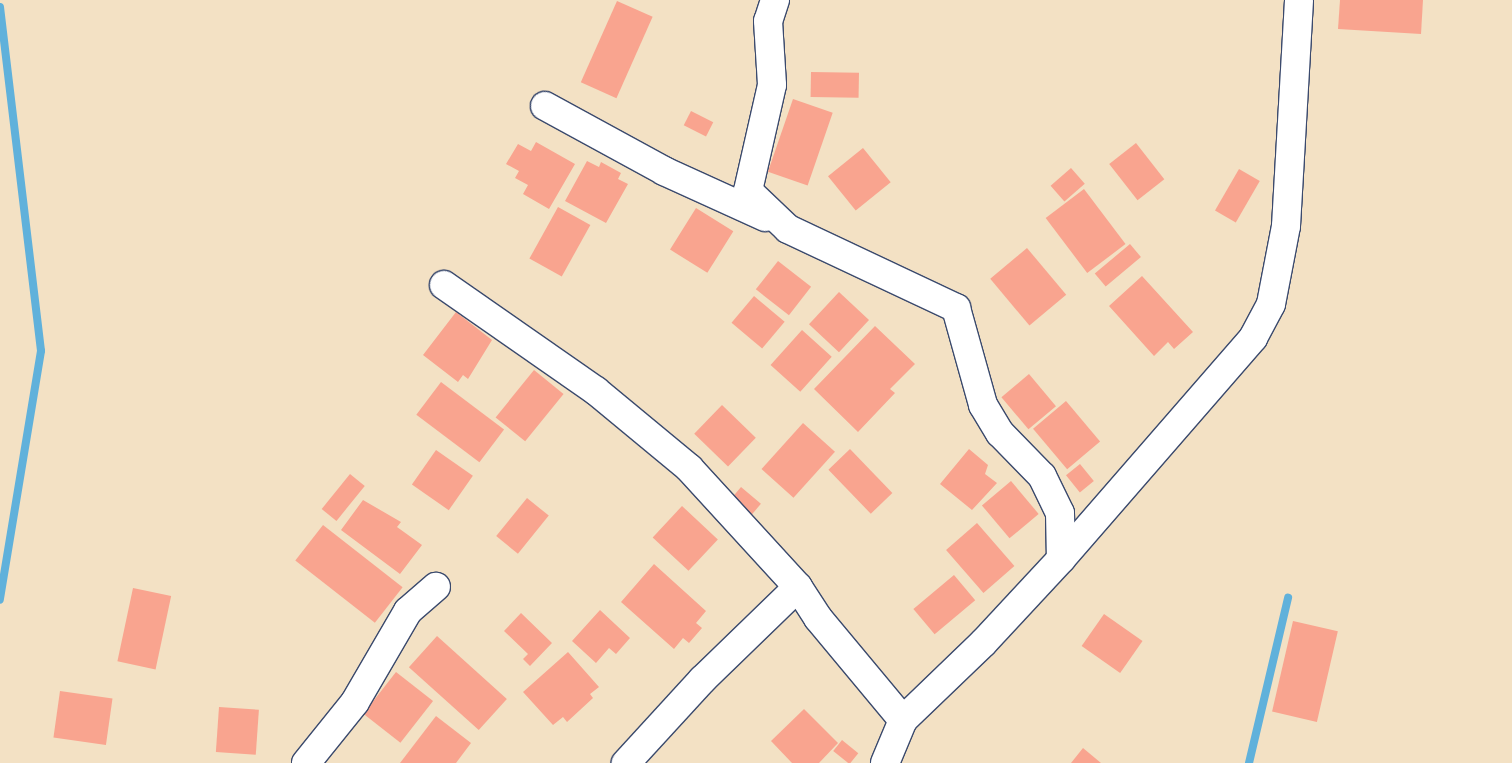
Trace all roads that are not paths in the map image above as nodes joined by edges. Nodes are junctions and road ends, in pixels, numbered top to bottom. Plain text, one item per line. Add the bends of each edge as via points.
1 (775, 0) edge
2 (1293, 3) edge
3 (545, 106) dead end
4 (788, 229) junction
5 (444, 284) dead end
6 (1060, 513) junction
7 (1099, 516) junction
8 (1061, 559) junction
9 (436, 586) dead end
10 (798, 587) junction
11 (903, 720) junction
12 (306, 763) edge
13 (626, 763) edge
14 (884, 763) edge

1 - 4 street via 768,22 772,85 748,191
2 - 7 street via 1286,226 1271,304 1253,338
3 - 4 street via 664,171
4 - 6 street via 956,308 983,405 1000,432 1042,476
5 - 10 street via 596,392 689,468
6 - 7 street
6 - 8 street
7 - 8 street
8 - 11 street via 984,642
9 - 12 street via 408,611 355,702
10 - 11 street via 818,618
10 - 13 street via 702,680
11 - 14 street

